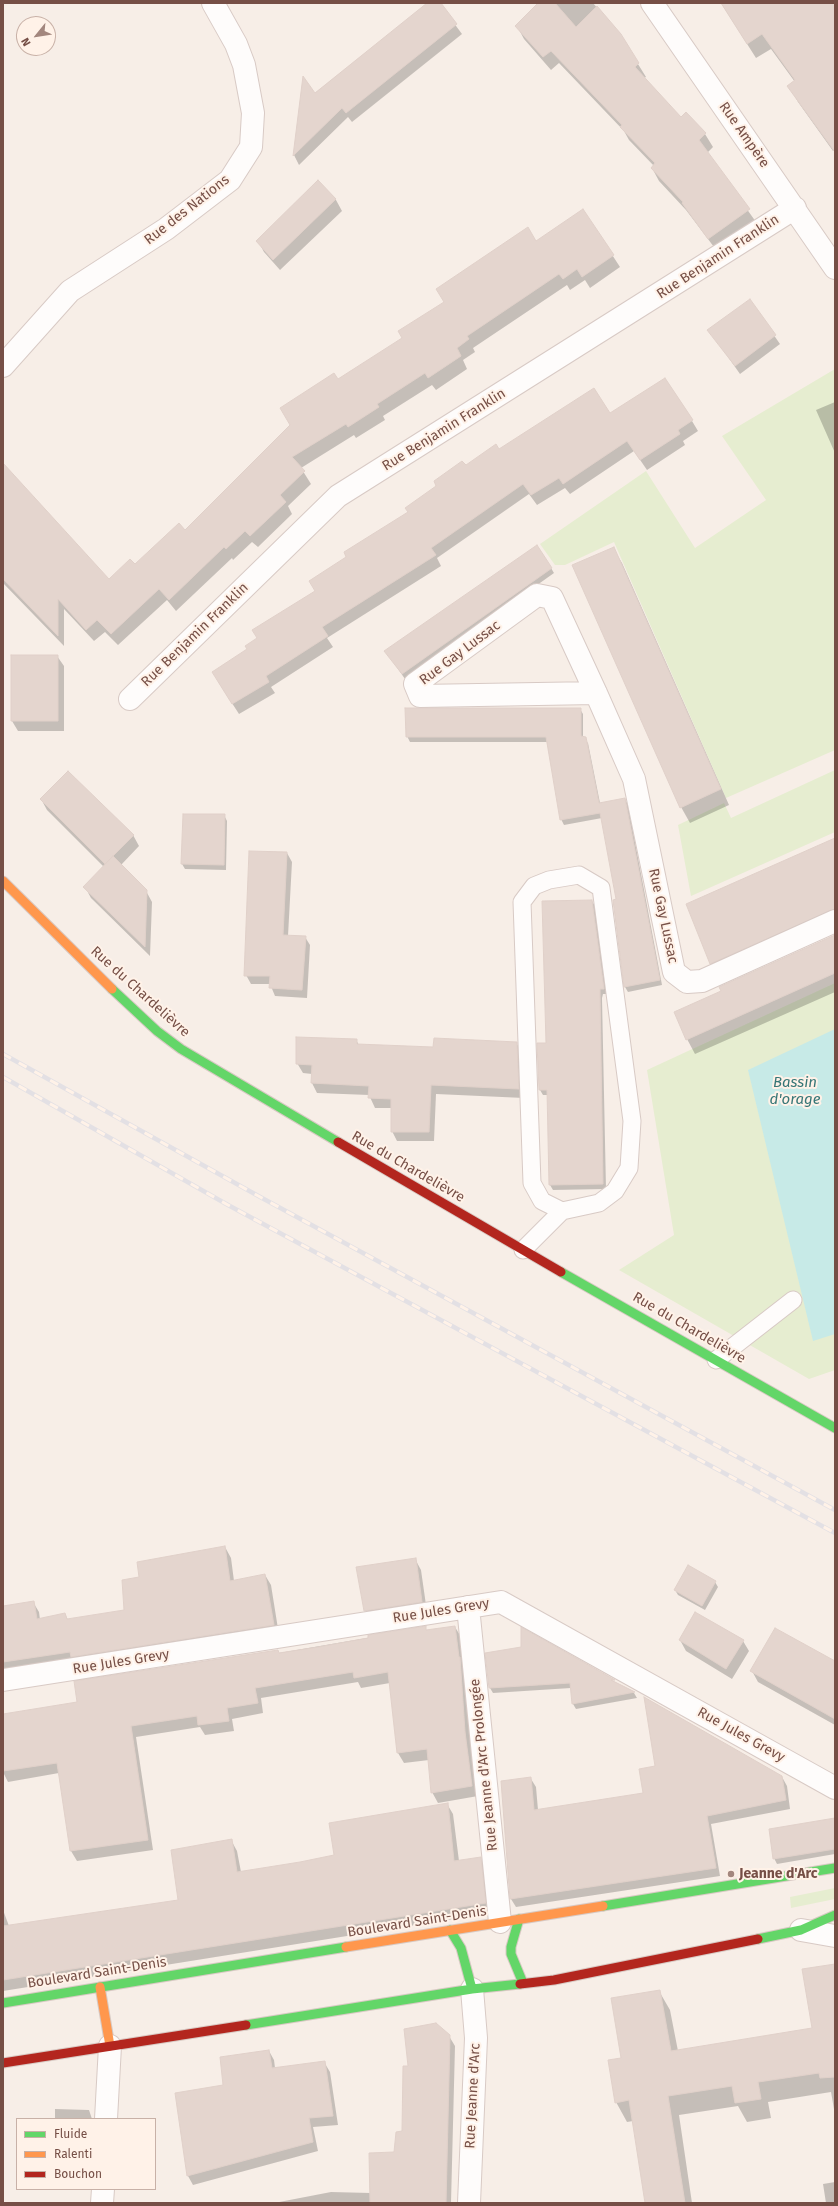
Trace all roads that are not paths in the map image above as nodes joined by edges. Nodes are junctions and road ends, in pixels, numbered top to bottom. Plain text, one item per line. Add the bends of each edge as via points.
1 (213, 3) edge
2 (652, 3) edge
3 (795, 208) junction
4 (835, 268) edge
5 (3, 366) edge
6 (596, 693) junction
7 (130, 698) dead end
8 (3, 880) edge
9 (835, 921) edge
10 (562, 1210) junction
11 (523, 1250) junction
12 (793, 1300) dead end
13 (716, 1360) junction
14 (835, 1428) edge
15 (468, 1607) junction
16 (3, 1680) edge
17 (835, 1788) edge
18 (835, 1868) edge
19 (835, 1915) edge
20 (509, 1921) junction
21 (450, 1930) junction
22 (801, 1930) junction
23 (835, 1936) edge
24 (523, 1983) junction
25 (100, 1987) junction
26 (472, 1989) junction
27 (3, 2003) edge
28 (110, 2046) junction
29 (3, 2063) edge
30 (106, 2118) edge
31 (103, 2190) edge
32 (102, 2203) edge
33 (469, 2203) edge

1 - 5 street, Rue des Nations via 236,44 244,65 253,112 251,146 230,180 166,230 70,291
2 - 3 street, Rue Ampère
3 - 4 street, Rue Ampère
3 - 7 street, Rue Benjamin Franklin via 338,496
6 - 6 street, Rue Gay Lussac via 552,598 537,595 415,684 420,696
6 - 9 street, Rue Gay Lussac via 634,778 674,972 687,982 702,981
8 - 11 main road, Rue du Chardelièvre via 124,1000 181,1049
10 - 10 lane via 599,1203 615,1191 629,1168 632,1121 601,888 580,875 549,880 534,886 522,902 532,1183 542,1201
10 - 11 lane
11 - 13 main road, Rue du Chardelièvre
12 - 13 lane
13 - 14 main road, Rue du Chardelièvre
15 - 16 street, Rue Jules Grevy
15 - 17 street, Rue Jules Grevy via 501,1602
15 - 20 street, Rue Jeanne d'Arc Prolongée
18 - 20 main road, Boulevard Saint-Denis
19 - 22 main road
20 - 21 main road, Boulevard Saint-Denis
20 - 24 main road via 511,1954
21 - 25 main road, Boulevard Saint-Denis
21 - 26 main road via 461,1948
22 - 23 street
22 - 24 main road via 554,1980
24 - 26 main road
25 - 27 main road, Boulevard Saint-Denis
25 - 28 main road
26 - 28 main road
26 - 33 street, Rue Jeanne d'Arc via 476,2038
28 - 29 main road
28 - 30 street
31 - 32 street

